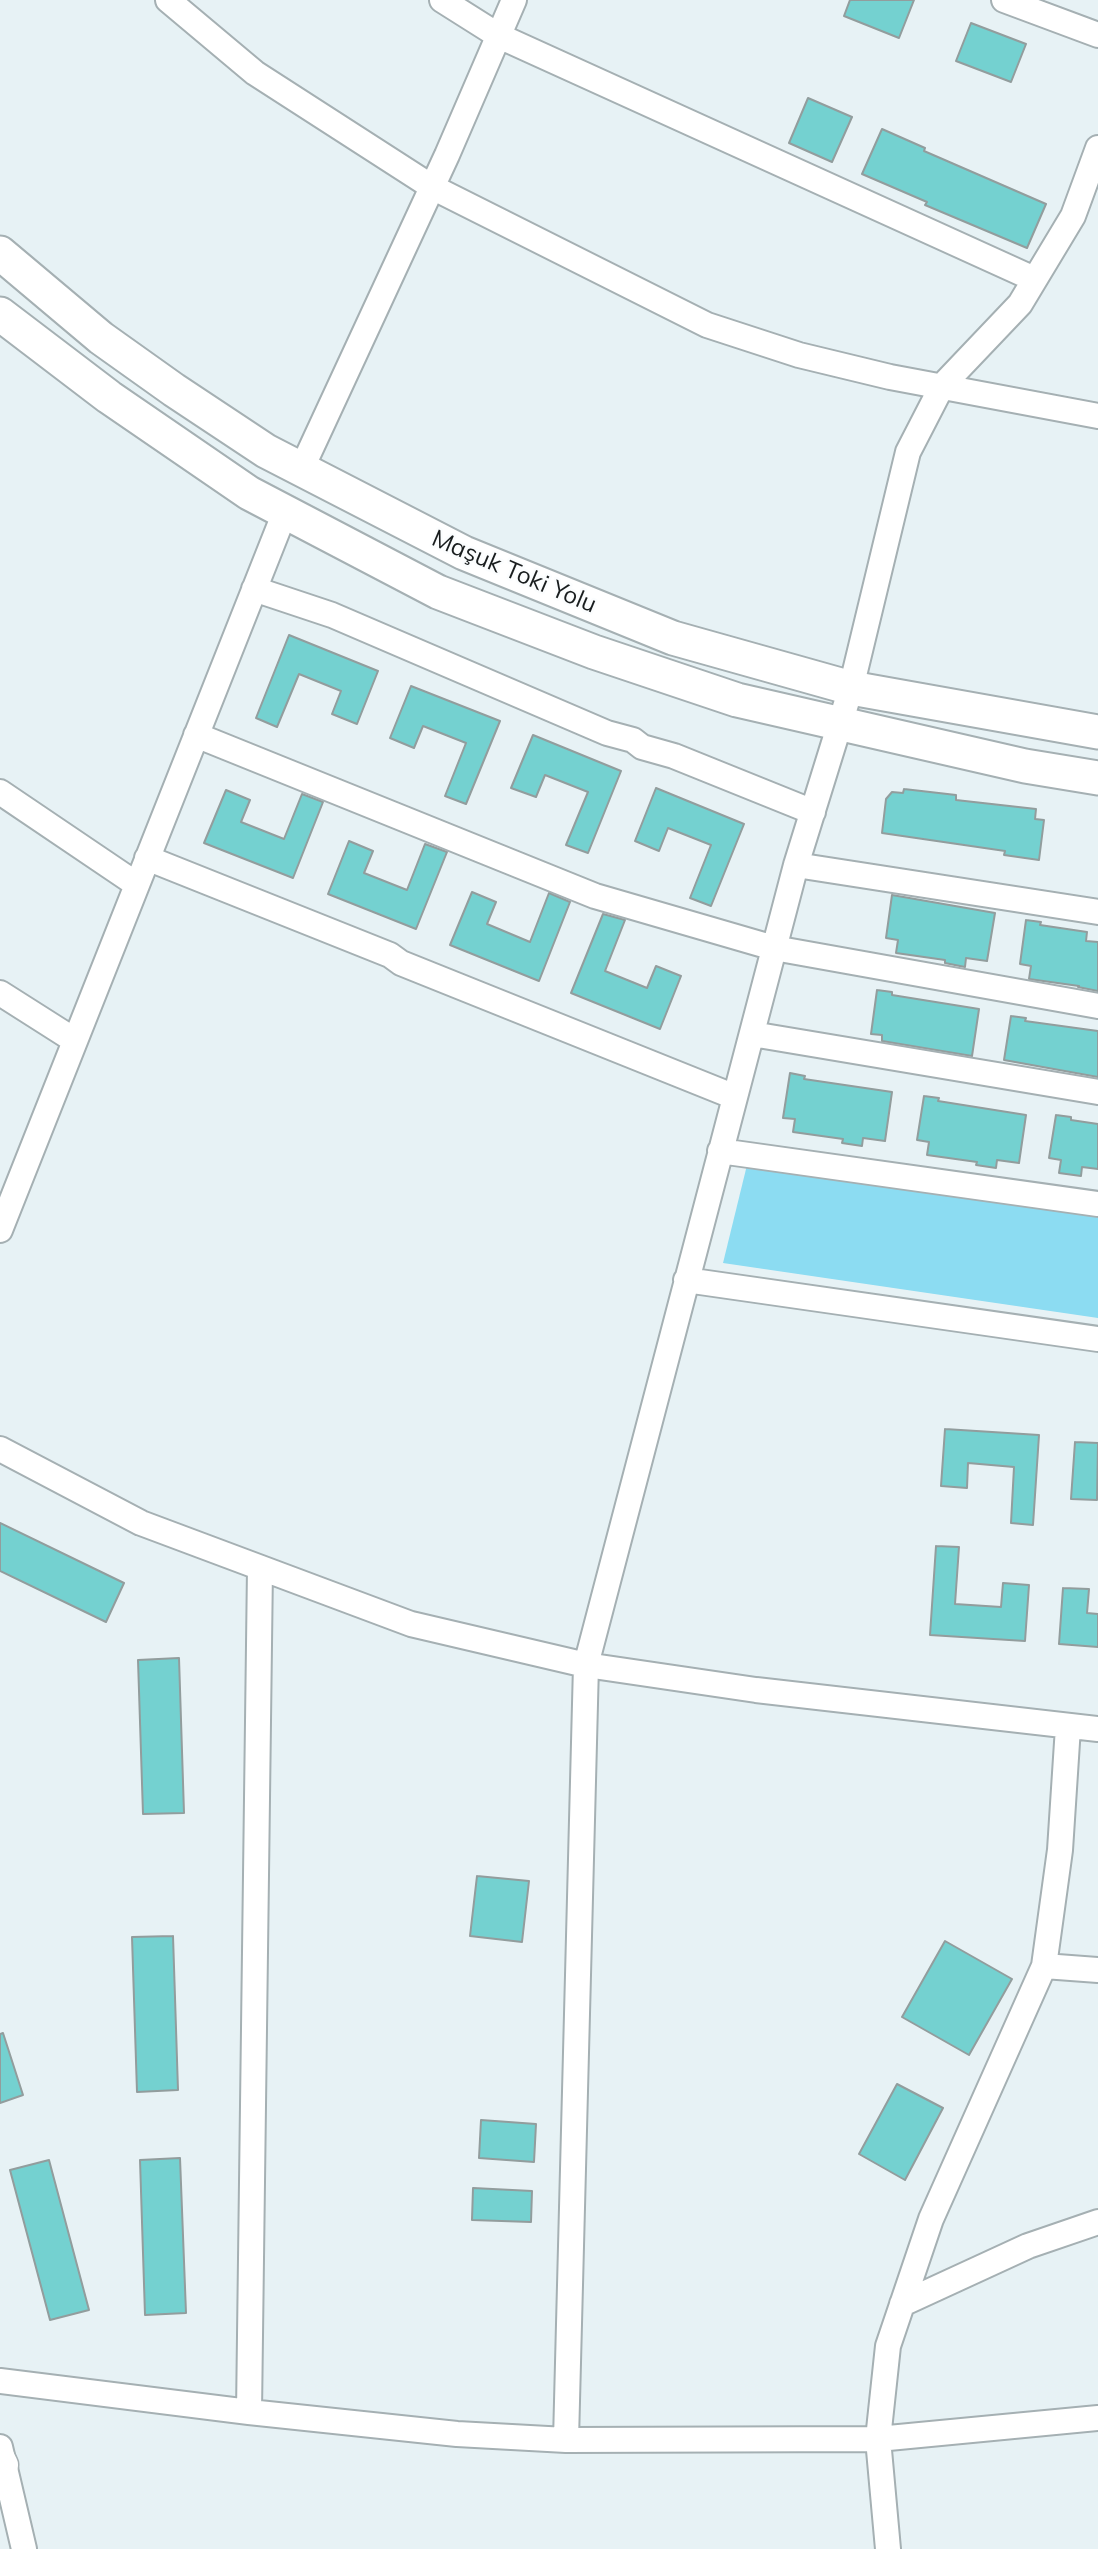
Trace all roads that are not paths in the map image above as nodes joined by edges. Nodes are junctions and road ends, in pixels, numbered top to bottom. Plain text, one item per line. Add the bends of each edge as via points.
1 (168, 0) edge
2 (442, 0) edge
3 (514, 0) edge
4 (1004, 0) edge
5 (1098, 35) edge
6 (499, 36) junction
7 (1098, 148) edge
8 (432, 187) junction
9 (0, 253) edge
10 (1034, 279) junction
11 (0, 314) edge
12 (943, 386) junction
13 (1098, 416) edge
14 (301, 470) junction
15 (285, 512) junction
16 (254, 589) junction
17 (851, 688) junction
18 (839, 725) junction
19 (1098, 732) edge
20 (196, 736) junction
21 (1098, 778) edge
22 (0, 792) edge
23 (813, 812) junction
24 (147, 858) junction
25 (796, 865) junction
26 (136, 884) junction
27 (1098, 912) edge
28 (774, 948) junction
29 (0, 993) edge
30 (1098, 1006) edge
31 (752, 1034) junction
32 (75, 1040) junction
33 (1098, 1092) edge
34 (735, 1097) junction
35 (720, 1152) junction
36 (1098, 1204) edge
37 (0, 1230) edge
38 (686, 1280) junction
39 (1098, 1339) edge
40 (0, 1449) edge
41 (260, 1568) junction
42 (586, 1665) junction
43 (1068, 1727) junction
44 (1098, 1729) edge
45 (1044, 1966) junction
46 (1098, 1970) edge
47 (1098, 2222) edge
48 (902, 2304) junction
49 (0, 2381) edge
50 (249, 2413) junction
51 (1098, 2418) edge
52 (878, 2439) junction
53 (566, 2440) junction
54 (1, 2457) edge
55 (24, 2549) edge
56 (888, 2549) edge

1 - 8 street via 255,73
2 - 6 street
3 - 6 street
4 - 5 street
6 - 8 street
6 - 10 street
7 - 10 street via 1073,216
8 - 12 street via 707,324 799,355
8 - 14 street
9 - 14 main road, Maşuk Toki Yolu via 111,346
10 - 12 street via 1020,304
11 - 15 main road via 109,397 248,493
12 - 13 street
12 - 17 street via 908,452
14 - 17 main road, Maşuk Toki Yolu via 464,553 673,638
15 - 16 street
15 - 18 main road via 438,592 594,652 737,700
16 - 20 street
16 - 23 street via 332,615 607,733
17 - 18 street
17 - 19 main road, Maşuk Toki Yolu
18 - 21 main road
18 - 23 street
20 - 24 street
20 - 28 street via 594,896
22 - 26 street
23 - 25 street
24 - 26 street
24 - 34 street
25 - 27 street
25 - 28 street
26 - 32 street
28 - 30 street
28 - 31 street
29 - 32 street
31 - 33 street
31 - 34 street
32 - 37 street
34 - 35 street
35 - 36 street
35 - 38 street
38 - 39 street
38 - 42 street
40 - 41 street via 141,1523
41 - 42 street via 411,1624
41 - 50 street
42 - 43 street
42 - 53 street
43 - 44 street
43 - 45 street via 1060,1850
45 - 46 street
45 - 48 street via 931,2219
47 - 48 street via 1028,2246
48 - 52 street via 888,2346
49 - 50 street
50 - 53 street
51 - 52 street
52 - 53 street
52 - 56 street
54 - 55 street

